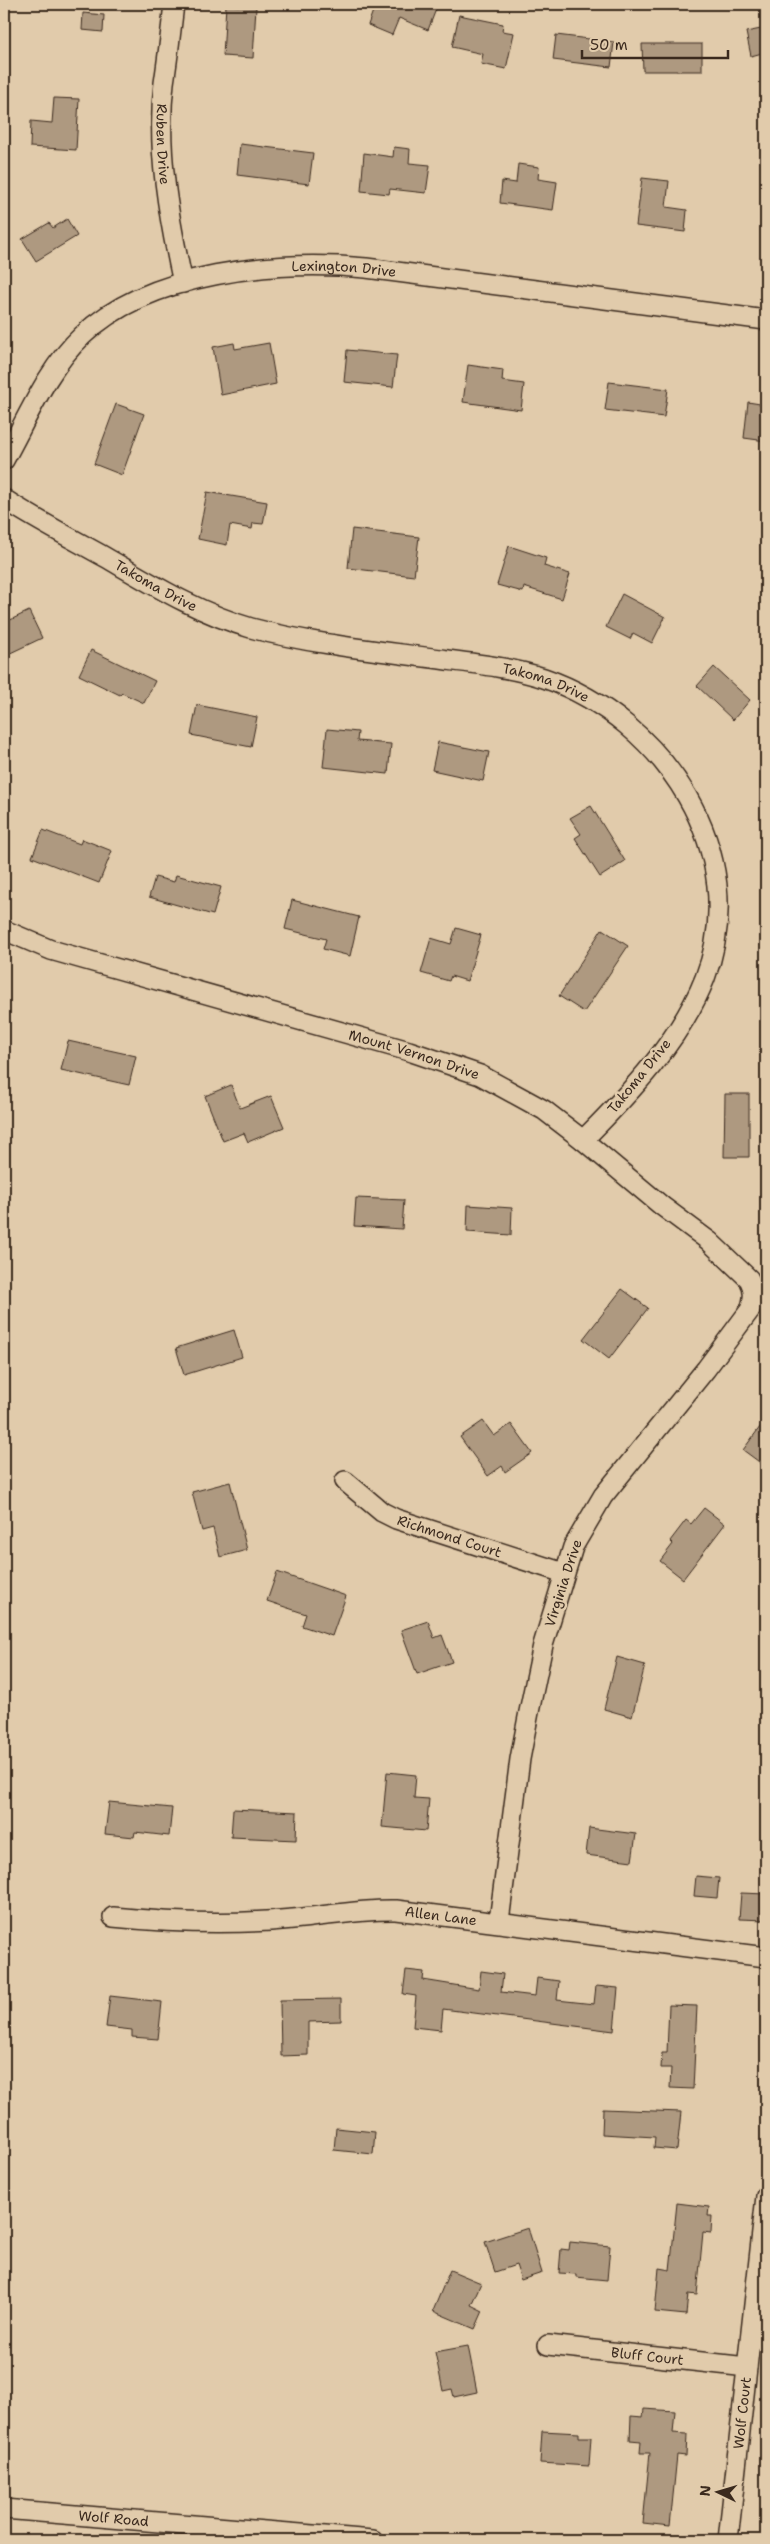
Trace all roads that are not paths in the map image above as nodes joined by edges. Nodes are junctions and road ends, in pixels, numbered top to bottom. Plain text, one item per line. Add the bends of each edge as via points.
1 (174, 4) edge
2 (183, 283) junction
3 (766, 320) edge
4 (4, 460) edge
5 (4, 499) edge
6 (4, 930) edge
7 (583, 1140) junction
8 (754, 1300) joint
9 (345, 1481) dead end
10 (564, 1573) junction
11 (113, 1917) dead end
12 (499, 1921) junction
13 (766, 1957) edge
14 (766, 2196) edge
15 (548, 2346) dead end
16 (747, 2368) junction
17 (4, 2509) edge
18 (373, 2540) edge
19 (728, 2540) edge

1 - 2 street, Ruben Drive via 164,83 163,160 173,238
2 - 3 street, Lexington Drive via 238,271 329,265
2 - 4 street, Lexington Drive via 141,298 82,335 49,378
5 - 7 street, Takoma Drive via 213,616 296,639 495,666 545,679 605,707 638,732 656,751 691,802 704,831 718,896 716,940 694,1003 677,1029 609,1114
6 - 7 street, Mount Vernon Drive via 51,950 440,1060 514,1092
7 - 8 street, Mount Vernon Drive via 750,1280
8 - 10 street, Virginia Drive via 706,1369 603,1496 585,1524
9 - 10 street, Richmond Court via 382,1512 396,1519
10 - 12 street, Virginia Drive via 543,1645 520,1759
11 - 12 street, Allen Lane via 158,1922 236,1923 396,1910
12 - 13 street, Allen Lane
14 - 16 street, Wolf Court
15 - 16 street, Bluff Court
16 - 19 street, Wolf Court
17 - 18 street, Wolf Road

